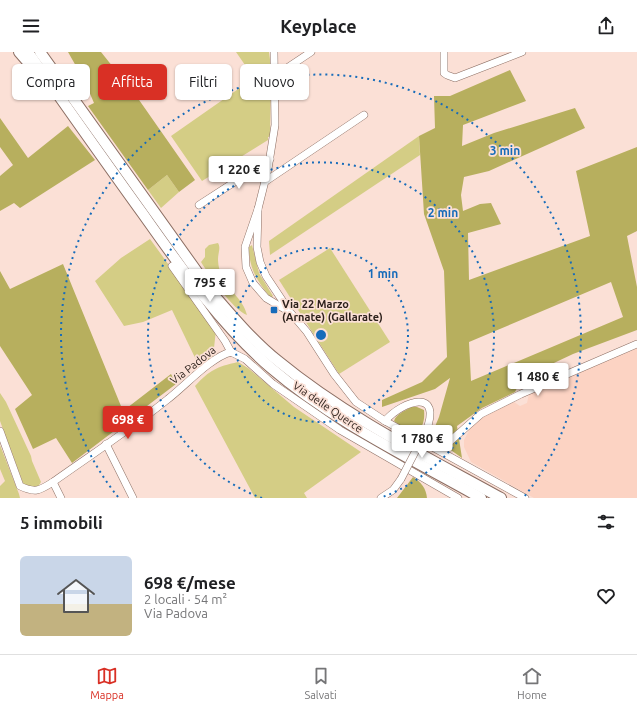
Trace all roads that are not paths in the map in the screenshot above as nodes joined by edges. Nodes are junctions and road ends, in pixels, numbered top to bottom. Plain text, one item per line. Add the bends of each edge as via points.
1 (19, 52) edge
2 (28, 52) edge
3 (40, 52) edge
4 (48, 52) edge
5 (274, 52) edge
6 (311, 52) edge
7 (444, 52) edge
8 (522, 52) edge
9 (32, 64) edge
10 (38, 64) edge
11 (47, 64) edge
12 (52, 64) edge
13 (274, 64) edge
14 (293, 64) edge
15 (68, 100) edge
16 (68, 100) edge
17 (275, 100) edge
18 (364, 115) dead end
19 (270, 159) junction
20 (266, 180) junction
21 (199, 205) dead end
22 (258, 209) junction
23 (172, 266) dead end
24 (290, 312) junction
25 (637, 344) edge
26 (231, 352) junction
27 (385, 421) junction
28 (0, 431) edge
29 (106, 444) junction
30 (440, 450) junction
31 (52, 482) junction
32 (61, 498) edge
33 (133, 498) edge
34 (381, 498) edge
35 (458, 498) edge
36 (481, 498) edge
37 (501, 498) edge
38 (525, 498) edge

1 - 9 highway
2 - 10 highway
3 - 11 highway
4 - 12 highway
5 - 13 street
6 - 14 street
7 - 8 street via 444,73 455,78
15 - 36 highway via 201,294 235,334 271,368 345,422
16 - 37 highway via 213,294 267,351 314,390 350,414
17 - 19 street via 275,125
18 - 20 street
19 - 20 street
19 - 21 street
20 - 22 street
22 - 24 street via 257,247 260,262 266,276
22 - 24 street via 246,247 246,267 266,298
23 - 26 street
24 - 27 street via 356,402
25 - 30 street via 481,414
26 - 29 street, Via Padova via 212,362 167,400
26 - 35 street, Via delle Querce via 245,359 273,384 340,430
27 - 30 street
27 - 34 street, bridge via 399,409 412,403 421,402 428,406 431,413 426,431 401,479 393,490
28 - 31 street, Via Padova via 20,486 38,491
29 - 31 street, Via Padova
29 - 33 street
30 - 38 street
31 - 32 street

